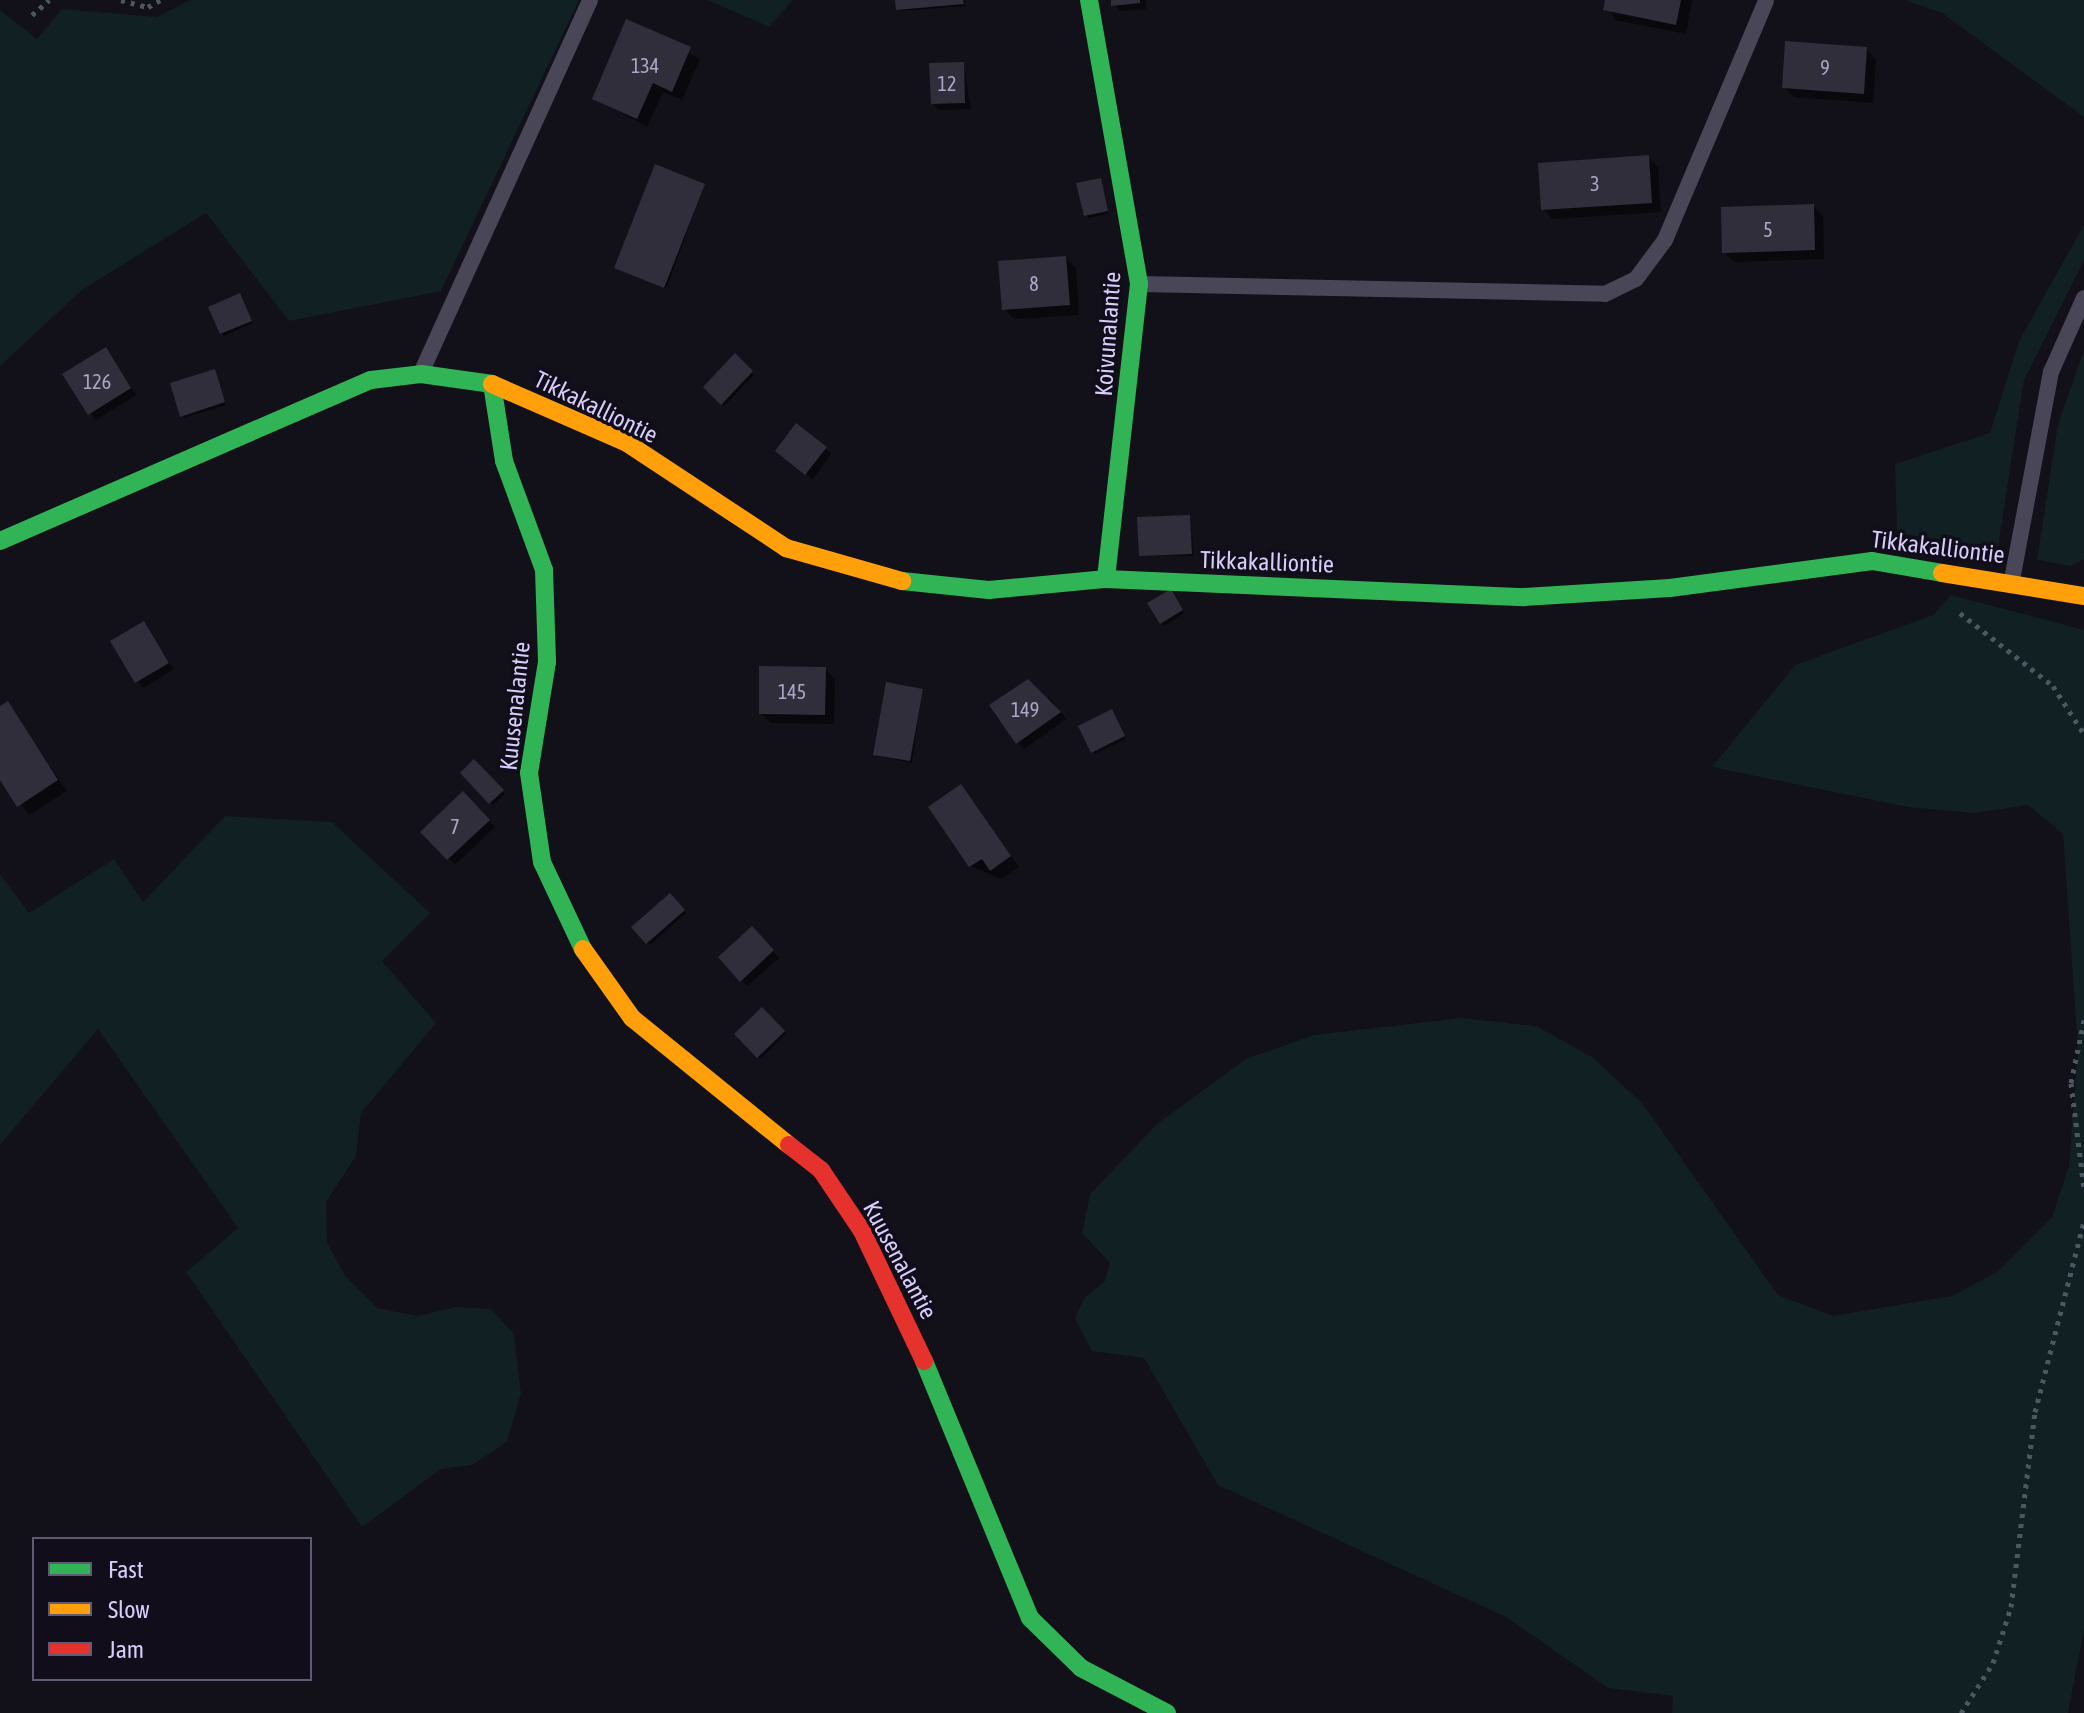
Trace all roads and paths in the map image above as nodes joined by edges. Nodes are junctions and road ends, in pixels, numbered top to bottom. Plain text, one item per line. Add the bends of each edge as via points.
1 (49, 0) edge
2 (121, 0) edge
3 (160, 0) edge
4 (590, 0) edge
5 (1089, 0) edge
6 (1766, 1) edge
7 (32, 15) dead end
8 (1139, 284) junction
9 (2084, 298) edge
10 (421, 374) junction
11 (492, 384) junction
12 (0, 541) edge
13 (1106, 579) junction
14 (2012, 580) junction
15 (2077, 594) edge
16 (1956, 610) dead end
17 (2084, 734) edge
18 (2084, 1020) edge
19 (2084, 1189) edge
20 (2084, 1221) edge
21 (1167, 1713) edge
22 (1961, 1713) edge

1 - 7 path
2 - 3 path via 148,7
4 - 10 lane
5 - 8 street, Koivunalantie
6 - 8 lane via 1665,240 1636,279 1605,294
8 - 13 street, Koivunalantie
9 - 14 lane via 2051,372
10 - 11 street
10 - 12 street via 371,380
11 - 13 street, Tikkakalliontie via 627,443 786,548 890,580 989,590
11 - 21 street, Kuusenalantie via 504,461 544,570 547,662 529,773 542,862 569,930 632,1018 821,1170 906,1317 1030,1618 1081,1668
13 - 14 street, Tikkakalliontie via 1602,595 1872,561
14 - 15 street, Tikkakalliontie
16 - 17 path via 2053,686
18 - 19 path via 2071,1083
20 - 22 path via 2035,1412 2011,1607 1993,1663

